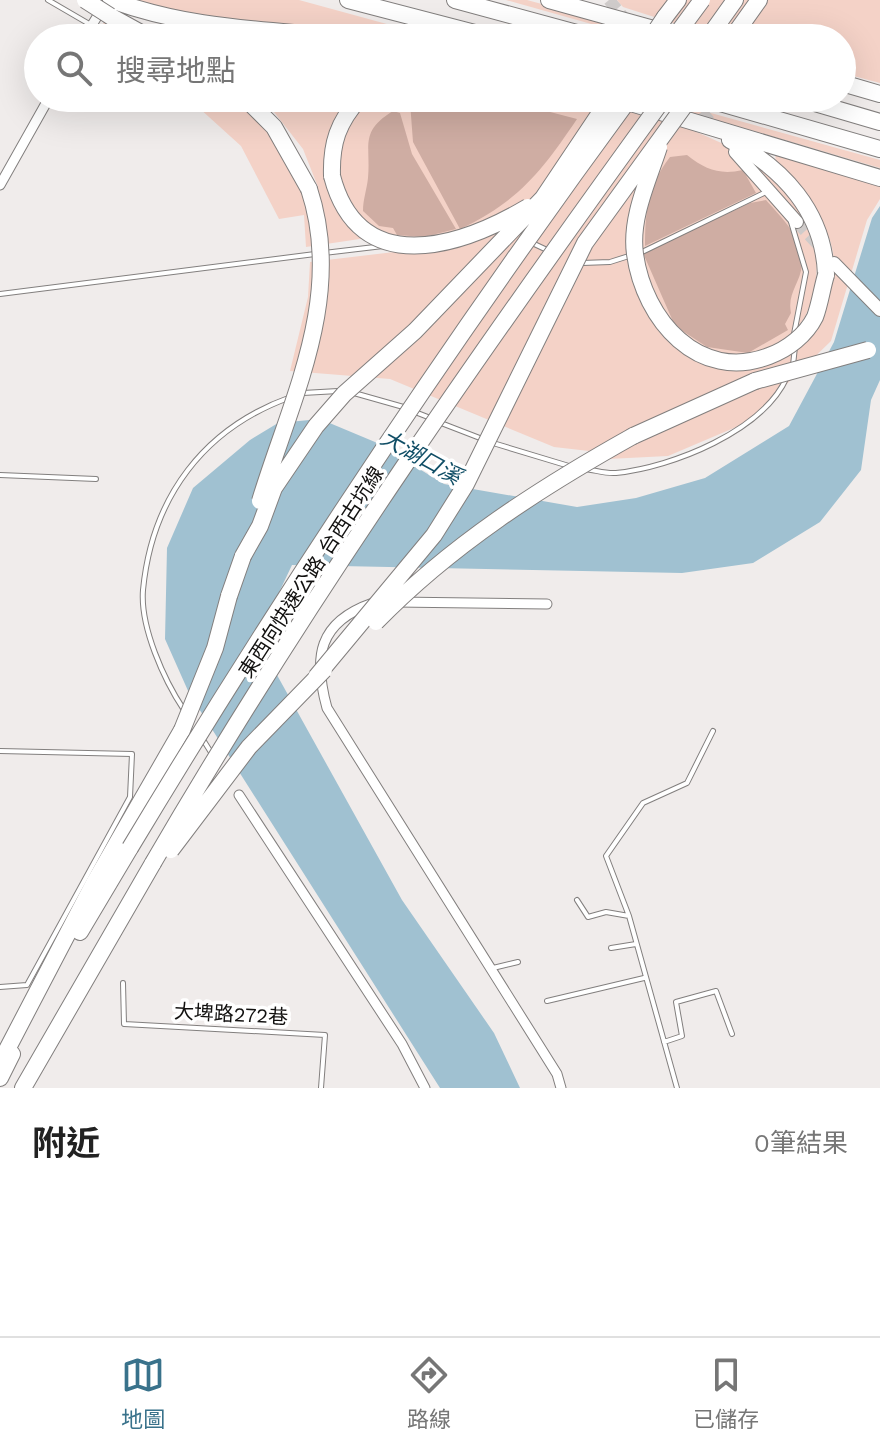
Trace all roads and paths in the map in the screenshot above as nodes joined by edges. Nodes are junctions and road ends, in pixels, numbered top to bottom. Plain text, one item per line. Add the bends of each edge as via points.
1 (48, 0) edge
2 (85, 0) edge
3 (348, 0) edge
4 (455, 0) edge
5 (549, 0) edge
6 (593, 0) edge
7 (677, 0) edge
8 (702, 0) edge
9 (735, 0) edge
10 (757, 3) edge
11 (113, 5) edge
12 (89, 24) edge
13 (92, 24) edge
14 (134, 24) edge
15 (197, 24) edge
16 (440, 24) edge
17 (543, 24) edge
18 (622, 24) edge
19 (633, 24) edge
20 (658, 24) edge
21 (684, 24) edge
22 (718, 24) edge
23 (742, 24) edge
24 (856, 81) edge
25 (880, 82) edge
26 (856, 85) edge
27 (880, 94) edge
28 (41, 112) edge
29 (259, 112) edge
30 (347, 112) edge
31 (601, 112) edge
32 (620, 112) edge
33 (654, 112) edge
34 (657, 112) edge
35 (680, 112) edge
36 (752, 112) edge
37 (846, 112) edge
38 (880, 122) edge
39 (700, 125) junction
40 (662, 138) junction
41 (880, 149) edge
42 (735, 152) dead end
43 (876, 176) edge
44 (0, 185) edge
45 (769, 191) junction
46 (543, 198) junction
47 (788, 212) junction
48 (797, 222) tunnel mouth
49 (560, 256) dead end
50 (571, 260) dead end
51 (833, 268) junction
52 (0, 294) edge
53 (880, 310) edge
54 (880, 347) edge
55 (0, 475) edge
56 (96, 479) dead end
57 (243, 556) junction
58 (547, 604) dead end
59 (316, 677) junction
60 (713, 731) dead end
61 (0, 751) edge
62 (239, 795) joint
63 (156, 866) junction
64 (577, 900) dead end
65 (629, 916) junction
66 (636, 944) junction
67 (611, 948) dead end
68 (518, 962) dead end
69 (493, 968) junction
70 (644, 978) junction
71 (123, 983) dead end
72 (0, 987) edge
73 (547, 1001) dead end
74 (732, 1034) dead end
75 (664, 1042) junction
76 (0, 1063) edge
77 (0, 1078) edge
78 (23, 1088) edge
79 (321, 1088) edge
80 (425, 1088) edge
81 (561, 1088) edge
82 (677, 1088) edge

1 - 12 lane
2 - 11 highway, bridge
3 - 16 highway
4 - 17 highway
5 - 18 highway
6 - 19 highway
7 - 20 highway, bridge
8 - 21 highway, bridge
9 - 22 highway
10 - 23 highway
11 - 13 street
11 - 14 highway
11 - 15 highway
24 - 25 highway
26 - 27 highway
28 - 44 street
29 - 57 highway, bridge via 274,127 309,189 322,243 320,312
30 - 46 highway, bridge via 331,153 337,195 369,233 395,245 425,247 464,238
31 - 46 highway, bridge
32 - 77 highway, 東西向快速公路 台西古坑線, bridge via 340,514 215,708 62,961
33 - 63 highway, 東西向快速公路 台西古坑線, bridge via 442,409 268,673
34 - 39 highway
35 - 40 highway, bridge
36 - 41 highway
37 - 38 highway
39 - 43 highway
39 - 51 highway via 757,155 793,189 810,212
40 - 51 highway, bridge via 635,221 635,252 647,299 684,345 711,360 735,363 785,349 815,317
40 - 59 highway, bridge via 585,243 466,484 434,535
42 - 45 street
45 - 47 street
45 - 50 lane via 648,250 610,262
46 - 57 highway, bridge via 316,426 274,488
47 - 48 street
47 - 62 lane via 806,272 794,333 796,359 774,402 746,425 690,453 614,473 564,466 395,403 337,391 310,391 254,410 209,443 164,508 143,592 157,659 168,683
49 - 52 lane via 518,237 448,237
51 - 53 street
54 - 59 highway, bridge via 755,381 633,436 553,481 410,588
55 - 56 lane
57 - 76 highway, bridge via 215,648 182,730
58 - 69 street via 375,602 336,623 320,649 318,676 327,708
59 - 63 highway, bridge via 223,778
60 - 65 lane via 687,783 643,803 606,856
61 - 72 lane via 132,754 130,797 27,985
62 - 80 street via 402,1044
63 - 78 highway
64 - 65 lane via 588,917 606,912
65 - 66 lane
66 - 67 lane
66 - 70 lane
68 - 69 lane
69 - 81 street
70 - 73 lane
70 - 75 lane
71 - 79 lane, 大埤路272巷 via 124,1024 325,1035
74 - 75 lane via 716,991 676,1002 682,1036
75 - 82 lane

